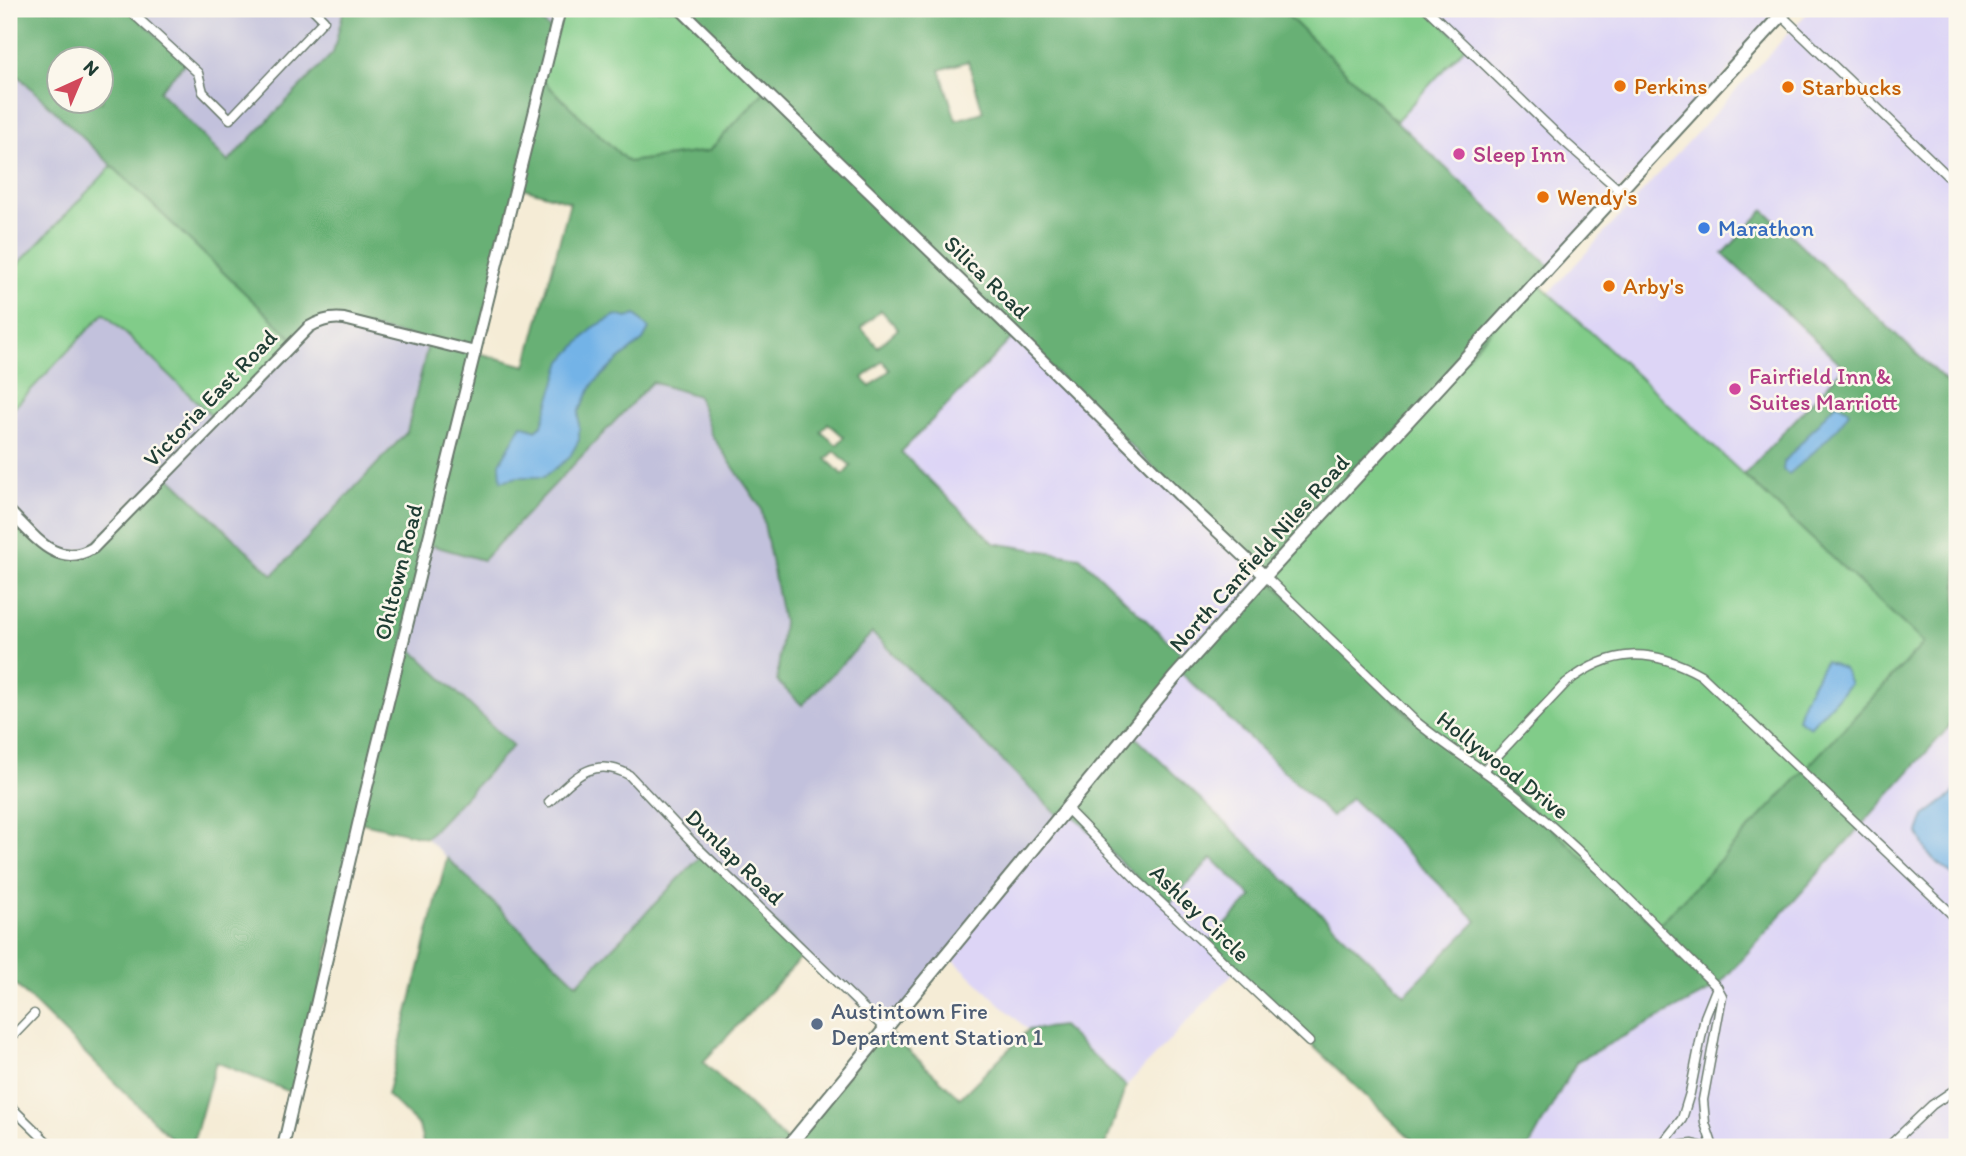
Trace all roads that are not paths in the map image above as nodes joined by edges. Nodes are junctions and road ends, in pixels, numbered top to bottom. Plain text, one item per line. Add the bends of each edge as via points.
1 (128, 9) edge
2 (313, 9) edge
3 (559, 9) edge
4 (680, 9) edge
5 (1427, 9) edge
6 (1784, 12) edge
7 (1957, 185) edge
8 (1619, 190) junction
9 (475, 352) junction
10 (9, 511) edge
11 (1265, 576) junction
12 (1483, 771) junction
13 (549, 802) dead end
14 (1067, 809) junction
15 (1957, 919) edge
16 (1717, 987) junction
17 (34, 1014) dead end
18 (885, 1029) junction
19 (9, 1040) edge
20 (1309, 1042) dead end
21 (1957, 1088) edge
22 (9, 1105) edge
23 (52, 1147) edge
24 (283, 1147) edge
25 (788, 1147) edge
26 (1660, 1147) edge
27 (1668, 1147) edge
28 (1705, 1147) edge
29 (1713, 1147) edge
30 (1888, 1147) edge

1 - 2 street via 198,73 203,92 230,119 324,20
3 - 9 street, Ohltown Road
4 - 11 street, Silica Road
5 - 8 street
6 - 7 street
6 - 8 main road, North Canfield Niles Road
8 - 11 main road, North Canfield Niles Road
9 - 10 street, Victoria East Road via 344,319 318,322 93,548 76,556 59,555
9 - 24 street, Ohltown Road
11 - 12 street, Hollywood Drive via 1413,719
11 - 14 main road, North Canfield Niles Road
12 - 15 street via 1580,672 1626,655 1660,657 1701,675
12 - 16 street, Hollywood Drive via 1558,831
13 - 18 street, Dunlap Road via 586,771 604,766 629,775 692,843
14 - 18 main road, North Canfield Niles Road
14 - 20 street, Ashley Circle
16 - 26 street via 1705,1017 1682,1119
16 - 29 street via 1722,996 1703,1100
17 - 19 street
18 - 25 main road, North Canfield Niles Road
21 - 30 street
22 - 23 street
27 - 28 street

